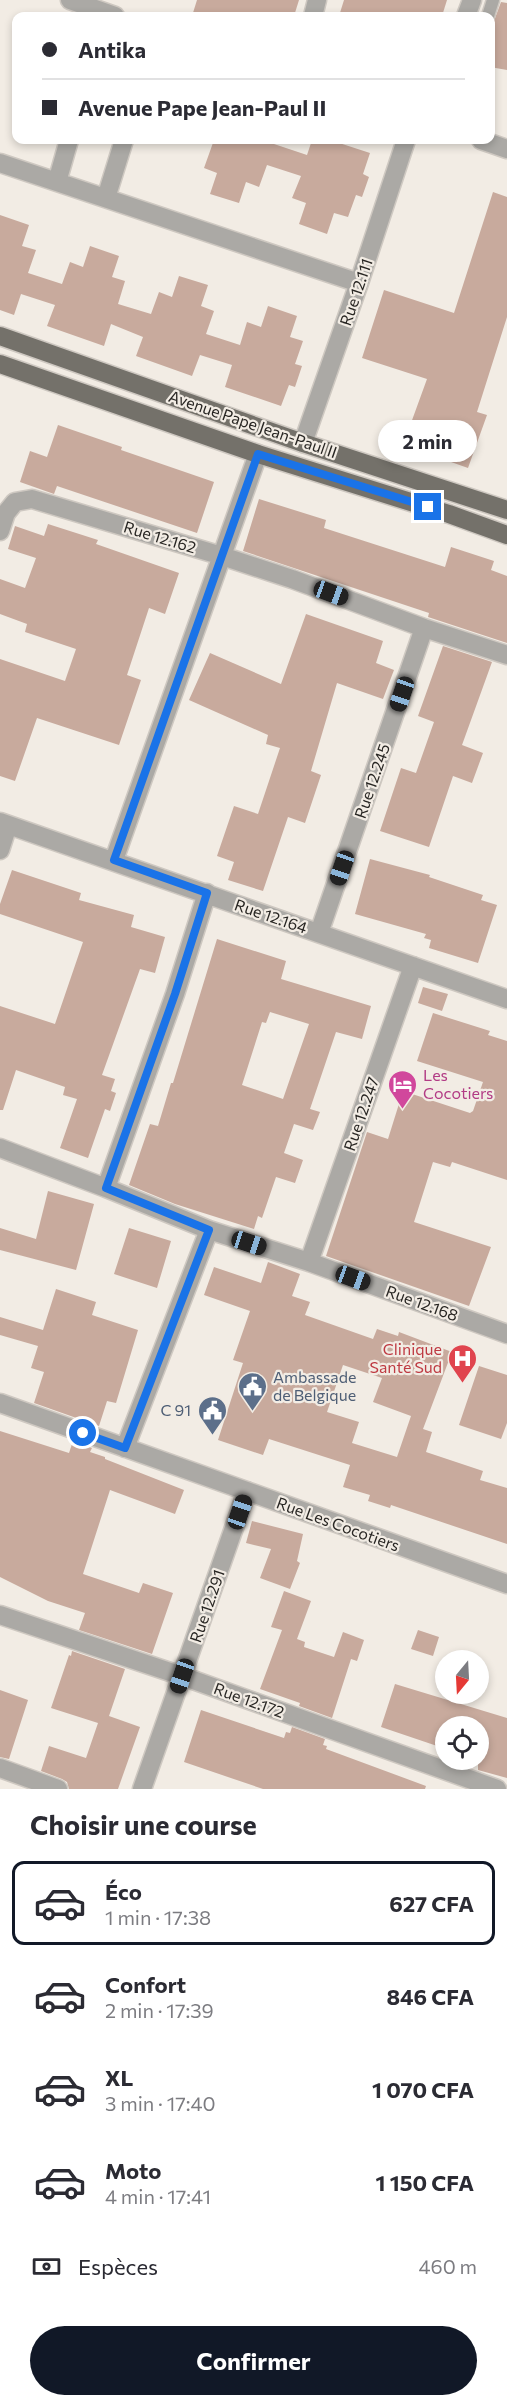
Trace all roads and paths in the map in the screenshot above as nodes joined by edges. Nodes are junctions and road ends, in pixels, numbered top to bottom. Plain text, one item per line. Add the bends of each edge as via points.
1 (70, 0) edge
2 (99, 12) edge
3 (68, 144) edge
4 (123, 144) edge
5 (405, 144) edge
6 (493, 144) edge
7 (507, 149) edge
8 (0, 163) edge
9 (57, 182) junction
10 (105, 198) junction
11 (359, 283) junction
12 (0, 336) edge
13 (0, 364) edge
14 (303, 443) junction
15 (258, 454) junction
16 (507, 510) edge
17 (0, 531) edge
18 (507, 535) edge
19 (222, 556) junction
20 (424, 628) junction
21 (507, 655) edge
22 (4, 823) edge
23 (0, 850) edge
24 (114, 860) junction
25 (207, 893) junction
26 (319, 933) junction
27 (412, 966) junction
28 (507, 999) edge
29 (0, 1148) edge
30 (106, 1188) junction
31 (209, 1230) junction
32 (309, 1262) junction
33 (507, 1334) edge
34 (0, 1403) edge
35 (125, 1448) junction
36 (247, 1491) junction
37 (507, 1584) edge
38 (0, 1615) edge
39 (182, 1676) junction
40 (0, 1768) edge
41 (58, 1789) edge
42 (142, 1789) edge
43 (497, 1789) edge

1 - 2 street
3 - 9 street
4 - 10 street
5 - 11 street, Rue 12.111
6 - 7 street
8 - 9 street
9 - 10 street
10 - 11 street
11 - 14 street, Rue 12.111
12 - 14 main road, Avenue Pape Jean-Paul II
13 - 15 main road, Avenue Pape Jean-Paul II
14 - 16 main road, Avenue Pape Jean-Paul II
15 - 18 main road, Avenue Pape Jean-Paul II
15 - 19 street
17 - 19 street, Rue 12.162 via 15,501 33,500
19 - 20 street, Rue 12.162
19 - 24 street
20 - 21 street, Rue 12.162
20 - 26 street, Rue 12.245
22 - 23 street
22 - 24 street, Rue 12.164
24 - 25 street, Rue 12.164
25 - 26 street, Rue 12.164
25 - 30 street
26 - 27 street, Rue 12.164
27 - 28 street, Rue 12.164
27 - 32 street, Rue 12.247
29 - 30 street, Rue 12.168
30 - 31 street, Rue 12.168
31 - 32 street, Rue 12.168
31 - 35 street
32 - 33 street, Rue 12.168
34 - 35 street, Rue Les Cocotiers
35 - 36 street, Rue Les Cocotiers
36 - 37 street, Rue Les Cocotiers
36 - 39 street, Rue 12.291
38 - 39 street, Rue 12.172
39 - 42 street, Rue 12.291
39 - 43 street, Rue 12.172
40 - 41 street

